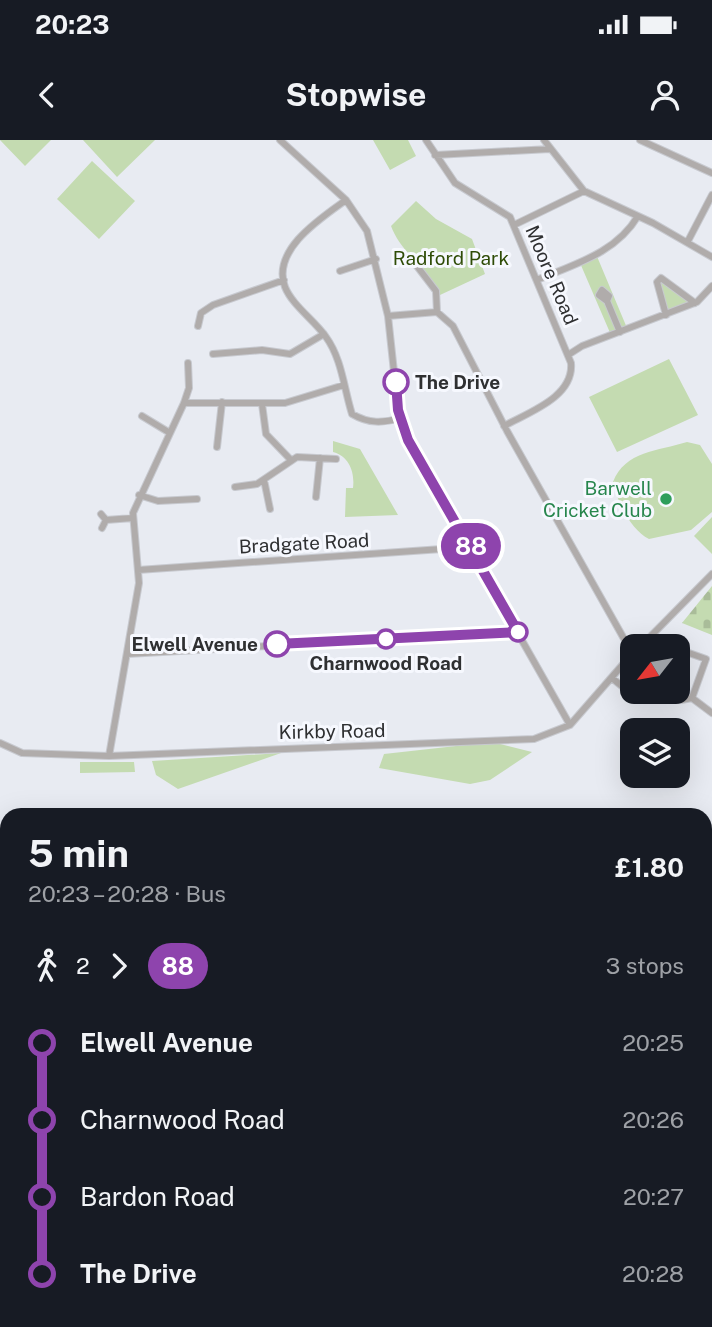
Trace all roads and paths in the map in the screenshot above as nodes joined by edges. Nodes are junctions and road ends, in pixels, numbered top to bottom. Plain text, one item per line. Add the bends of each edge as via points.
1 (280, 140) edge
2 (426, 140) edge
3 (482, 140) edge
4 (544, 140) edge
5 (642, 140) edge
6 (550, 149) junction
7 (482, 151) junction
8 (435, 155) junction
9 (712, 173) edge
10 (584, 191) junction
11 (712, 195) edge
12 (346, 200) junction
13 (638, 216) junction
14 (514, 225) junction
15 (688, 241) junction
16 (410, 257) dead end
17 (712, 257) edge
18 (376, 260) junction
19 (340, 271) dead end
20 (537, 280) junction
21 (284, 281) junction
22 (712, 286) edge
23 (607, 301) dead end
24 (695, 303) junction
25 (437, 312) junction
26 (666, 315) junction
27 (388, 316) junction
28 (198, 326) dead end
29 (620, 331) junction
30 (324, 334) junction
31 (213, 354) dead end
32 (568, 355) junction
33 (188, 363) dead end
34 (344, 386) junction
35 (222, 402) junction
36 (184, 403) junction
37 (262, 404) junction
38 (142, 416) dead end
39 (401, 418) junction
40 (504, 426) junction
41 (170, 433) junction
42 (216, 447) dead end
43 (320, 458) junction
44 (290, 459) junction
45 (336, 459) dead end
46 (264, 480) junction
47 (235, 487) dead end
48 (139, 495) junction
49 (316, 497) dead end
50 (197, 499) dead end
51 (270, 509) dead end
52 (101, 514) dead end
53 (133, 519) junction
54 (106, 520) junction
55 (102, 528) dead end
56 (471, 547) junction
57 (138, 570) junction
58 (712, 574) edge
59 (518, 632) junction
60 (621, 634) edge
61 (653, 634) edge
62 (690, 653) edge
63 (127, 654) junction
64 (709, 660) edge
65 (620, 668) edge
66 (612, 678) junction
67 (692, 698) junction
68 (712, 713) edge
69 (570, 725) junction
70 (0, 743) edge
71 (109, 756) junction

1 - 12 street
2 - 8 street, Moore Road
3 - 7 street
4 - 6 street
5 - 9 street
6 - 7 street
6 - 10 street
7 - 8 street
8 - 14 street, Moore Road via 455,183 501,210
10 - 13 street
10 - 14 street
11 - 15 street
12 - 18 street via 367,231
12 - 21 street via 286,254
13 - 15 street
13 - 20 street via 615,243
14 - 20 street, Moore Road
15 - 17 street
16 - 25 street via 436,290
18 - 19 street
18 - 27 street
20 - 32 street, Moore Road
21 - 28 street via 214,305 201,313
21 - 30 street
22 - 24 street
23 - 29 street
24 - 26 street
24 - 26 street via 661,278 657,282
25 - 27 street
25 - 40 street via 453,326
26 - 29 street
27 - 39 street
29 - 32 street
30 - 31 street via 290,354 262,350
30 - 34 street via 336,354
32 - 40 street, Moore Road via 572,372 566,387
33 - 36 street
34 - 37 street via 302,400
34 - 39 street via 352,414 364,421
35 - 36 street
35 - 37 street
35 - 42 street
36 - 41 street
37 - 44 street via 266,434
38 - 41 street
39 - 56 street via 408,440
40 - 60 street
41 - 48 street
43 - 44 street
43 - 45 street
43 - 49 street
44 - 46 street
46 - 47 street
46 - 51 street
48 - 50 street via 158,500
48 - 53 street
52 - 54 street
53 - 54 street
53 - 57 street
54 - 55 street
56 - 57 street, Bradgate Road
56 - 59 street
57 - 63 street
58 - 61 street
59 - 63 street
59 - 69 street
62 - 64 street
63 - 71 street
64 - 67 street
65 - 66 street, Kirkby Road
66 - 67 street via 641,699 667,694 681,700
66 - 69 street, Kirkby Road
67 - 68 street
69 - 71 street, Kirkby Road via 549,736 519,741
70 - 71 street, Kirkby Road via 22,753

